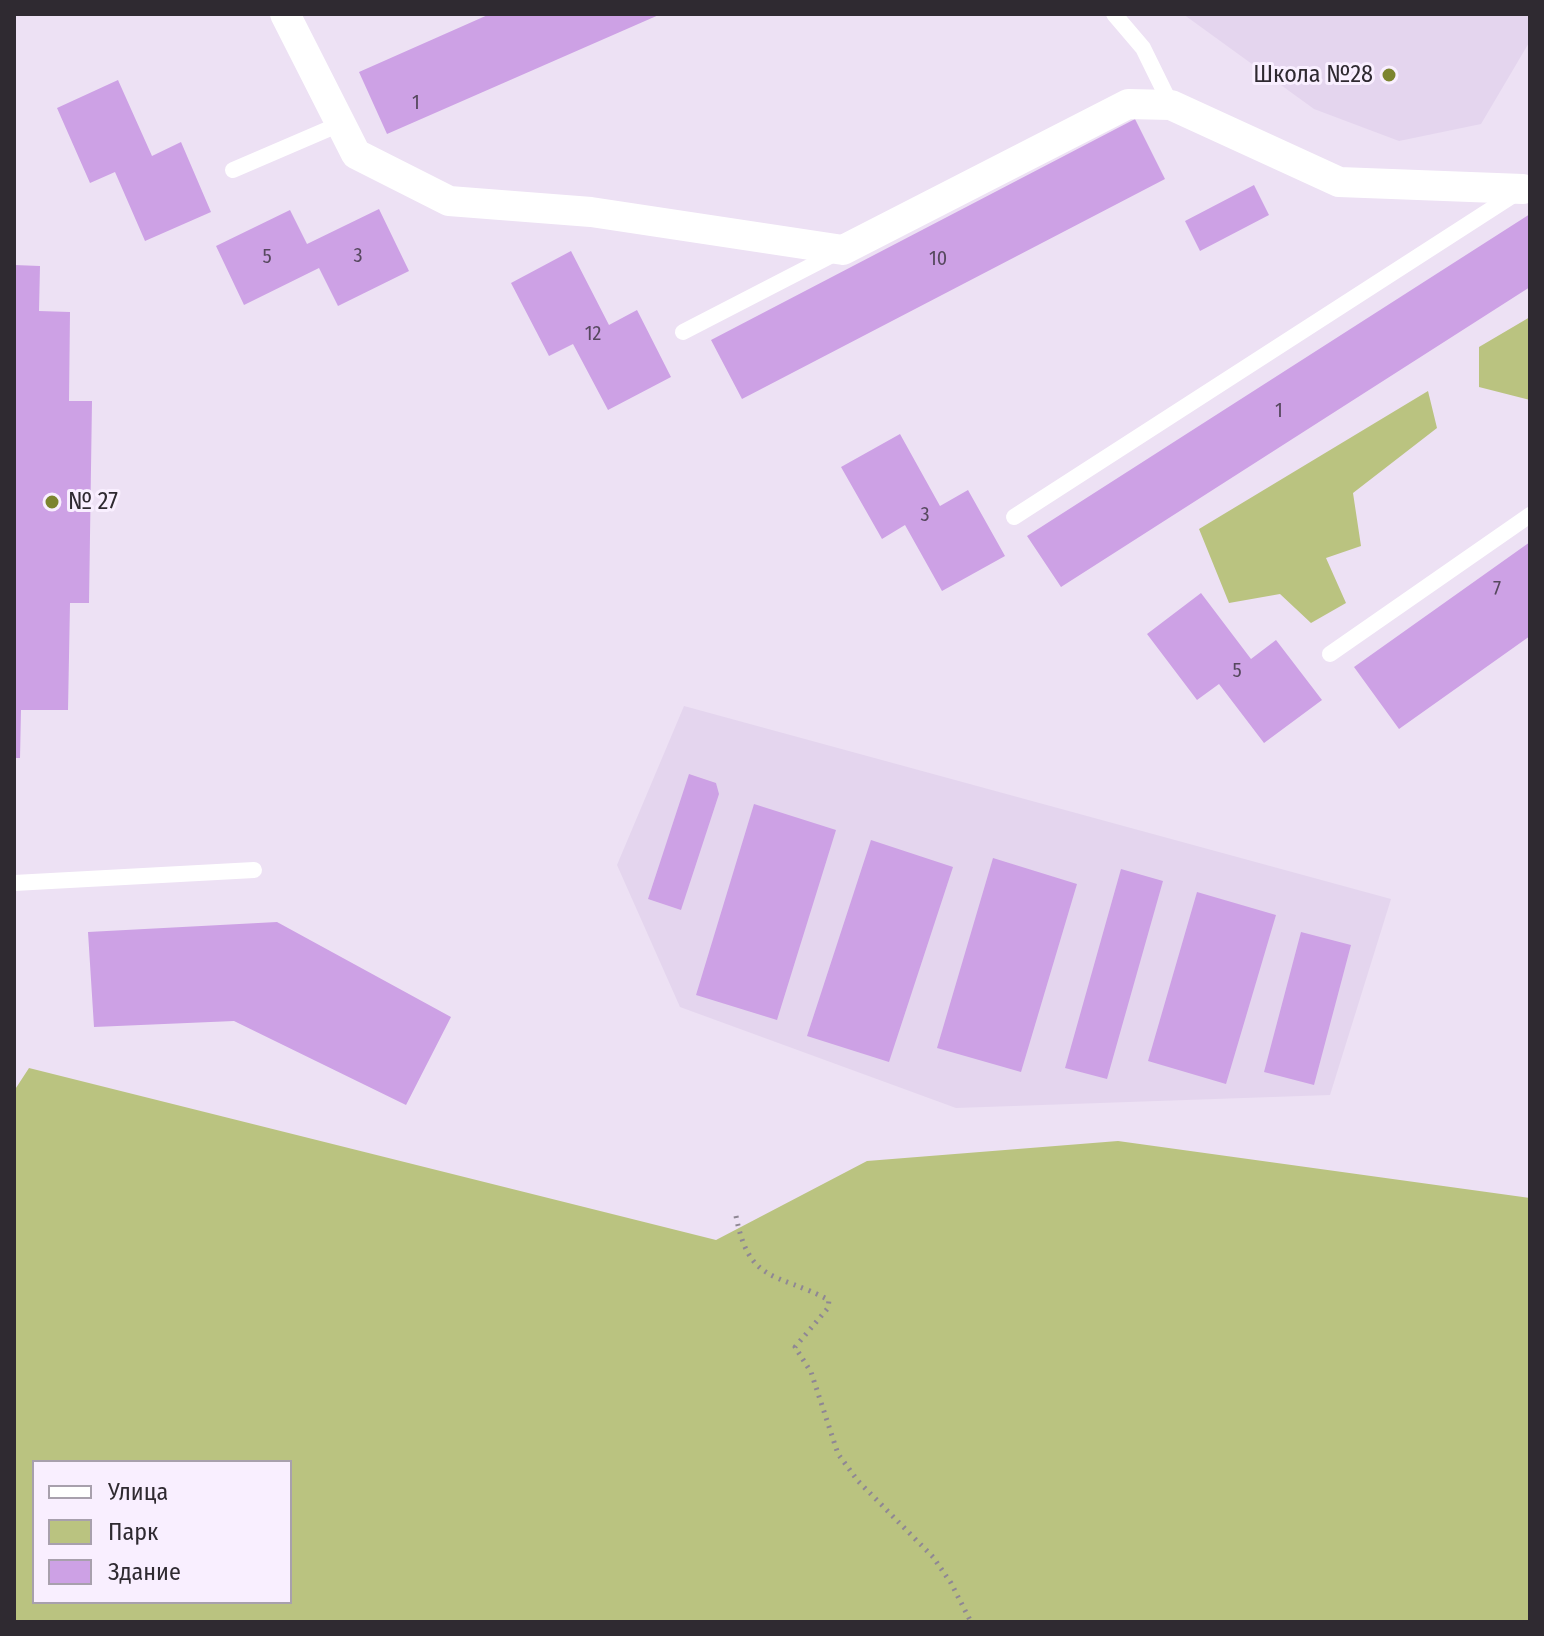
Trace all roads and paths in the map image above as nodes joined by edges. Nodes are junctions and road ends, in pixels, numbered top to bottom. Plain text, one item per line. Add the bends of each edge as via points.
1 (285, 14) edge
2 (1114, 14) edge
3 (1171, 105) junction
4 (340, 124) junction
5 (233, 170) dead end
6 (1526, 188) edge
7 (843, 250) junction
8 (683, 332) dead end
9 (1530, 515) edge
10 (1014, 517) dead end
11 (1330, 654) dead end
12 (254, 870) dead end
13 (14, 883) edge
14 (736, 1216) dead end
15 (971, 1622) edge

1 - 4 street
2 - 3 lane via 1143,48
3 - 6 street via 1339,182
3 - 7 street via 1128,104
4 - 5 lane
4 - 7 street via 356,154 449,201 591,212
6 - 10 lane
7 - 8 lane
9 - 11 lane
12 - 13 lane
14 - 15 path via 752,1263 829,1300 795,1347 815,1382 832,1442 858,1481 933,1557

